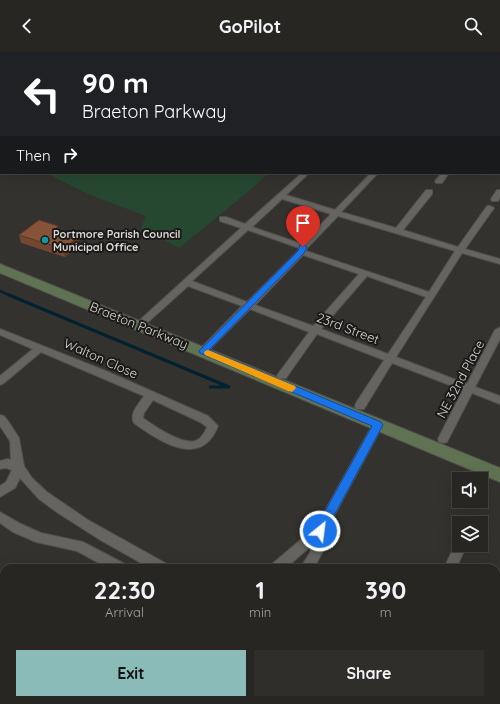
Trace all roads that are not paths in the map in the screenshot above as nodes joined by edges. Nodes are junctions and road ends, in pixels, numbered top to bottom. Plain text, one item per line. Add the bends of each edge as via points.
1 (305, 174) edge
2 (374, 174) edge
3 (445, 174) edge
4 (439, 181) dead end
5 (429, 192) dead end
6 (500, 192) edge
7 (280, 196) junction
8 (495, 199) dead end
9 (490, 208) dead end
10 (336, 214) junction
11 (223, 219) dead end
12 (246, 227) junction
13 (398, 231) junction
14 (302, 249) junction
15 (460, 250) junction
16 (500, 262) edge
17 (0, 268) edge
18 (365, 273) junction
19 (186, 282) junction
20 (430, 295) junction
21 (248, 306) junction
22 (145, 320) dead end
23 (315, 330) junction
24 (500, 330) edge
25 (0, 332) edge
26 (40, 348) junction
27 (204, 351) junction
28 (390, 359) junction
29 (282, 376) dead end
30 (0, 381) edge
31 (469, 389) junction
32 (150, 396) junction
33 (500, 400) edge
34 (360, 406) dead end
35 (0, 418) edge
36 (378, 425) junction
37 (443, 439) dead end
38 (0, 464) edge
39 (18, 468) junction
40 (500, 475) edge
41 (0, 492) edge
42 (0, 517) edge
43 (320, 531) junction
44 (458, 552) edge
45 (113, 564) edge
46 (155, 564) edge
47 (282, 564) edge
48 (310, 564) edge
49 (452, 564) edge

1 - 7 street
2 - 10 street
3 - 4 street
5 - 13 street
6 - 8 street
7 - 10 street
7 - 12 street
9 - 15 street
10 - 13 street
10 - 14 street
11 - 12 street
12 - 14 street
12 - 19 street
13 - 15 street
14 - 18 street
14 - 21 street
15 - 16 street
15 - 20 street
17 - 27 street, Braeton Parkway
18 - 20 street
18 - 23 street
19 - 21 street, 23rd Street
19 - 22 street
20 - 28 street
21 - 23 street, 23rd Street
21 - 27 street
23 - 28 street, 23rd Street
23 - 29 street
24 - 31 street, NE 32nd Place
25 - 26 street, Walton Close
26 - 30 street
26 - 32 street, Walton Close
27 - 36 street, Braeton Parkway
28 - 31 street, 23rd Street
28 - 34 street
31 - 33 street, 23rd Street
31 - 37 street, NE 32nd Place
32 - 32 street, Walton Close via 204,419 213,426 209,436 197,446 185,445 147,428 138,420 139,412
35 - 39 street via 15,440
36 - 40 street, Braeton Parkway
36 - 43 street
38 - 39 street via 7,463
39 - 41 street via 11,485
39 - 46 street via 33,487 50,501 86,525
42 - 45 street via 40,538 79,546
43 - 47 street
43 - 48 street via 314,559
44 - 49 street

